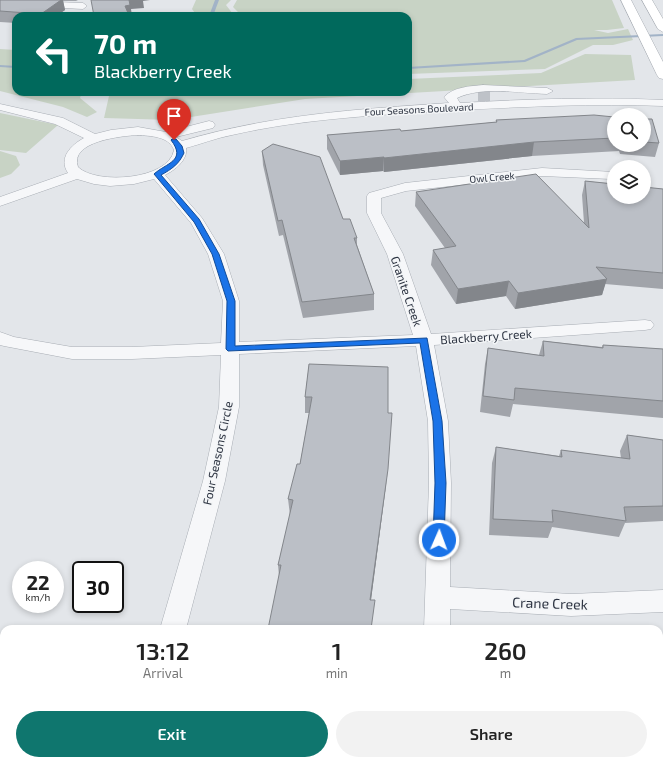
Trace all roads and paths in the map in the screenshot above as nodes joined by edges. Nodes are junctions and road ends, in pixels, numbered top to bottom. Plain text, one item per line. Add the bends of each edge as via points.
1 (626, 0) edge
2 (647, 0) edge
3 (0, 2) edge
4 (85, 3) edge
5 (77, 12) edge
6 (662, 26) edge
7 (663, 75) edge
8 (560, 92) junction
9 (521, 93) junction
10 (478, 95) tunnel mouth
11 (490, 95) tunnel mouth
12 (663, 95) edge
13 (450, 97) junction
14 (529, 102) junction
15 (663, 103) edge
16 (0, 107) edge
17 (457, 107) junction
18 (268, 112) dead end
19 (238, 118) dead end
20 (164, 136) junction
21 (95, 139) junction
22 (179, 146) junction
23 (77, 174) junction
24 (157, 174) junction
25 (607, 175) edge
26 (374, 196) joint
27 (0, 202) edge
28 (645, 325) dead end
29 (0, 338) edge
30 (424, 340) junction
31 (231, 349) junction
32 (437, 597) junction
33 (663, 601) edge
34 (174, 625) edge
35 (437, 625) edge

1 - 7 street
2 - 6 street
3 - 4 street
4 - 5 street
8 - 9 street, Four Seasons Boulevard
8 - 12 street, Four Seasons Boulevard
8 - 13 street, Four Seasons Boulevard via 483,88 465,90
9 - 11 street, Four Seasons Boulevard
9 - 14 street
10 - 13 street, Four Seasons Boulevard
13 - 17 street
13 - 18 street, Four Seasons Boulevard via 326,105
14 - 15 street, Four Seasons Boulevard via 584,100
14 - 17 street, Four Seasons Boulevard
16 - 21 street via 59,121
17 - 22 street, Four Seasons Boulevard via 347,113 309,118 230,131
19 - 20 street
20 - 21 street via 145,132 123,132
20 - 22 street via 174,140
21 - 23 street via 78,148 70,159 71,167
22 - 24 street via 181,153 177,161
23 - 24 street via 94,180 122,182
23 - 27 street
24 - 31 street, Four Seasons Circle via 197,221 216,254 231,301
25 - 26 street, Owl Creek via 535,173 405,187
26 - 30 street, Granite Creek via 374,213 395,254
28 - 30 street, Blackberry Creek
29 - 31 street, Blackberry Creek via 72,353
30 - 31 street, Blackberry Creek
30 - 32 street, Granite Creek via 438,429 440,483
31 - 34 street, Four Seasons Circle via 229,407 214,481
32 - 33 street, Crane Creek via 571,605
32 - 35 street, Granite Creek

